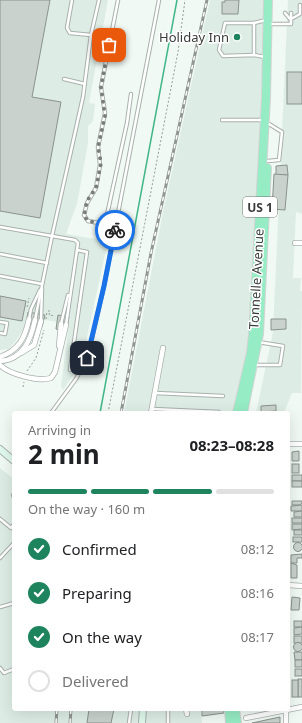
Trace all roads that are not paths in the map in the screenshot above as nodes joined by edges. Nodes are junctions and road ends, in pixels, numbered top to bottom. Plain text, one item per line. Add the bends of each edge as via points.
1 (72, 0) edge
2 (99, 0) edge
3 (118, 0) edge
4 (159, 0) edge
5 (268, 0) edge
6 (273, 0) edge
7 (300, 5) dead end
8 (285, 13) dead end
9 (291, 13) dead end
10 (302, 14) edge
11 (291, 19) junction
12 (270, 22) junction
13 (254, 23) junction
14 (92, 35) junction
15 (254, 55) junction
16 (267, 58) junction
17 (64, 80) dead end
18 (85, 84) junction
19 (131, 94) dead end
20 (222, 120) dead end
21 (267, 122) junction
22 (268, 160) junction
23 (106, 224) junction
24 (115, 226) junction
25 (0, 228) edge
26 (52, 236) junction
27 (295, 243) dead end
28 (302, 243) edge
29 (77, 250) junction
30 (0, 254) edge
31 (46, 264) junction
32 (0, 276) edge
33 (42, 284) junction
34 (70, 288) junction
35 (29, 319) joint
36 (44, 319) joint
37 (35, 320) joint
38 (0, 322) edge
39 (64, 325) junction
40 (0, 333) edge
41 (258, 342) junction
42 (163, 348) dead end
43 (20, 354) junction
44 (0, 357) edge
45 (0, 360) edge
46 (0, 365) edge
47 (254, 365) junction
48 (70, 370) dead end
49 (155, 393) junction
50 (223, 396) dead end
51 (53, 411) edge
52 (151, 411) edge
53 (237, 411) edge
54 (243, 411) edge
55 (290, 444) edge
56 (302, 444) edge
57 (0, 449) edge
58 (12, 458) edge
59 (0, 519) edge
60 (12, 527) edge
61 (12, 545) edge
62 (0, 558) edge
63 (290, 585) edge
64 (302, 586) edge
65 (12, 605) edge
66 (0, 607) edge
67 (0, 668) edge
68 (12, 670) edge
69 (302, 707) edge
70 (290, 709) edge
71 (131, 711) edge
72 (143, 711) edge
73 (168, 711) dead end
74 (229, 711) edge
75 (281, 711) edge
76 (286, 711) edge
77 (246, 718) dead end
78 (129, 723) edge
79 (142, 723) edge
80 (168, 723) edge
81 (230, 723) edge
82 (286, 723) edge

1 - 14 lane via 67,28 70,33
2 - 14 lane
3 - 23 lane via 101,87 105,116 98,147 100,164 96,188 87,201 84,216 88,221
4 - 24 lane
5 - 12 highway, Tonnelle Avenue / US 1
6 - 12 highway, Tonnelle Avenue / US 1
7 - 11 lane via 300,14
8 - 11 lane
9 - 11 lane
10 - 11 lane
11 - 12 lane via 290,24
12 - 13 lane
12 - 16 highway, Tonnelle Avenue / US 1
12 - 21 highway, Tonnelle Avenue / US 1
13 - 15 lane
13 - 15 lane via 225,23 219,50 223,56
14 - 18 lane
15 - 16 lane
16 - 21 highway, Tonnelle Avenue / US 1
17 - 18 lane
18 - 26 lane
19 - 23 lane
20 - 21 lane
21 - 22 highway, Tonnelle Avenue / US 1
21 - 22 lane via 282,132 279,160
21 - 53 highway, Tonnelle Avenue / US 1 via 253,335
22 - 41 highway, Tonnelle Avenue / US 1
23 - 24 lane
24 - 51 lane via 87,358 70,389
25 - 26 lane
26 - 29 lane via 78,242
26 - 31 lane
27 - 28 street
29 - 34 lane
29 - 48 lane via 87,252
30 - 31 lane
31 - 33 lane
32 - 33 lane
33 - 35 lane
33 - 36 lane
33 - 37 lane
34 - 39 lane
34 - 39 lane
35 - 44 street via 22,342 14,350
36 - 43 street via 34,345
37 - 43 street via 29,340
38 - 40 lane via 7,323 5,334
39 - 46 street via 55,374 49,379 10,373
41 - 47 highway, Tonnelle Avenue / US 1
41 - 47 lane via 283,346 280,365
42 - 49 street
43 - 45 street
47 - 54 highway, Tonnelle Avenue / US 1
49 - 50 lane
49 - 52 street
55 - 56 street
57 - 58 main road
59 - 60 lane
61 - 62 lane
63 - 64 street
65 - 66 lane
67 - 68 lane via 4,673
69 - 70 street
71 - 78 lane
72 - 79 main road
73 - 80 lane
74 - 81 highway
75 - 77 street
76 - 82 street

